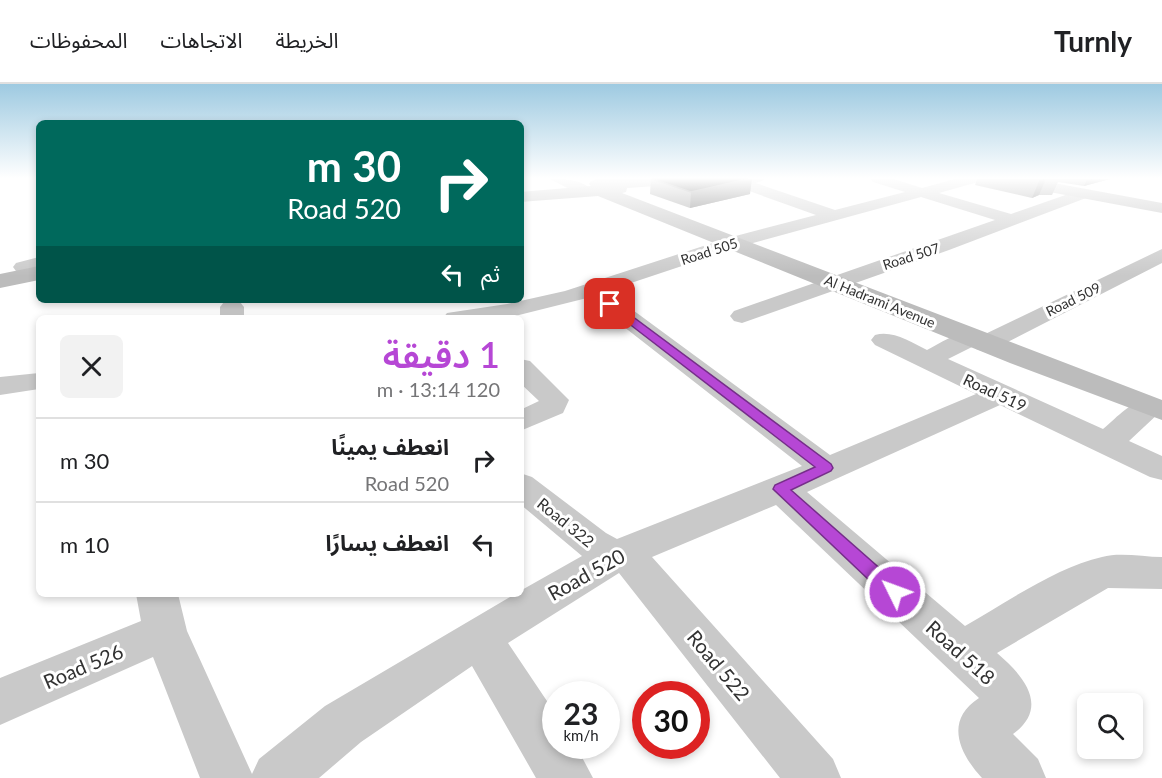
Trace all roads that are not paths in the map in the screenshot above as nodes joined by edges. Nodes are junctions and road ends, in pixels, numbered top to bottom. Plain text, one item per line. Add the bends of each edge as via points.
1 (654, 211) edge
2 (823, 211) edge
3 (853, 211) edge
4 (983, 211) edge
5 (1035, 211) edge
6 (836, 216) junction
7 (1011, 220) junction
8 (735, 242) junction
9 (1156, 264) edge
10 (35, 267) edge
11 (0, 272) edge
12 (0, 281) edge
13 (833, 282) junction
14 (591, 290) junction
15 (477, 315) edge
16 (742, 316) dead end
17 (884, 340) dead end
18 (978, 341) junction
19 (927, 360) junction
20 (524, 371) edge
21 (36, 381) edge
22 (0, 386) edge
23 (1000, 394) junction
24 (1156, 409) edge
25 (524, 420) edge
26 (1107, 443) junction
27 (826, 468) junction
28 (1162, 469) edge
29 (524, 488) edge
30 (781, 489) junction
31 (619, 554) junction
32 (1162, 573) edge
33 (161, 612) edge
34 (479, 637) junction
35 (960, 652) junction
36 (0, 702) edge
37 (227, 778) edge
38 (278, 778) edge
39 (566, 778) edge
40 (814, 778) edge
41 (1019, 778) edge

1 - 8 main road, Al Hadrami Avenue
2 - 6 street
3 - 6 street, Road 505
4 - 7 street
5 - 7 street, Road 507
6 - 8 street, Road 505
7 - 13 street, Road 507
8 - 13 main road, Al Hadrami Avenue
8 - 14 street, Road 505
9 - 18 street, Road 509
10 - 11 main road
10 - 12 main road
13 - 16 street, Road 507
13 - 18 main road, Al Hadrami Avenue
14 - 15 street, Road 505
14 - 27 street
17 - 19 street, Road 519
18 - 19 street, Road 509
18 - 24 main road, Al Hadrami Avenue
19 - 23 street, Road 519
20 - 25 street via 554,400 552,407
21 - 22 street
23 - 26 street, Road 519
23 - 27 street, Road 520
24 - 26 street
26 - 28 street, Road 519
27 - 30 street, Road 520
29 - 31 street, Road 322 via 592,543
30 - 31 street, Road 520
30 - 35 street, Road 518
31 - 34 street, Road 520
31 - 40 street, Road 522
32 - 35 street via 1104,572
33 - 36 street, Road 526
33 - 37 street
34 - 38 street, Road 520 via 343,724
34 - 39 street
35 - 41 street, Road 518 via 999,685 1006,697 1008,708 983,725 982,734

